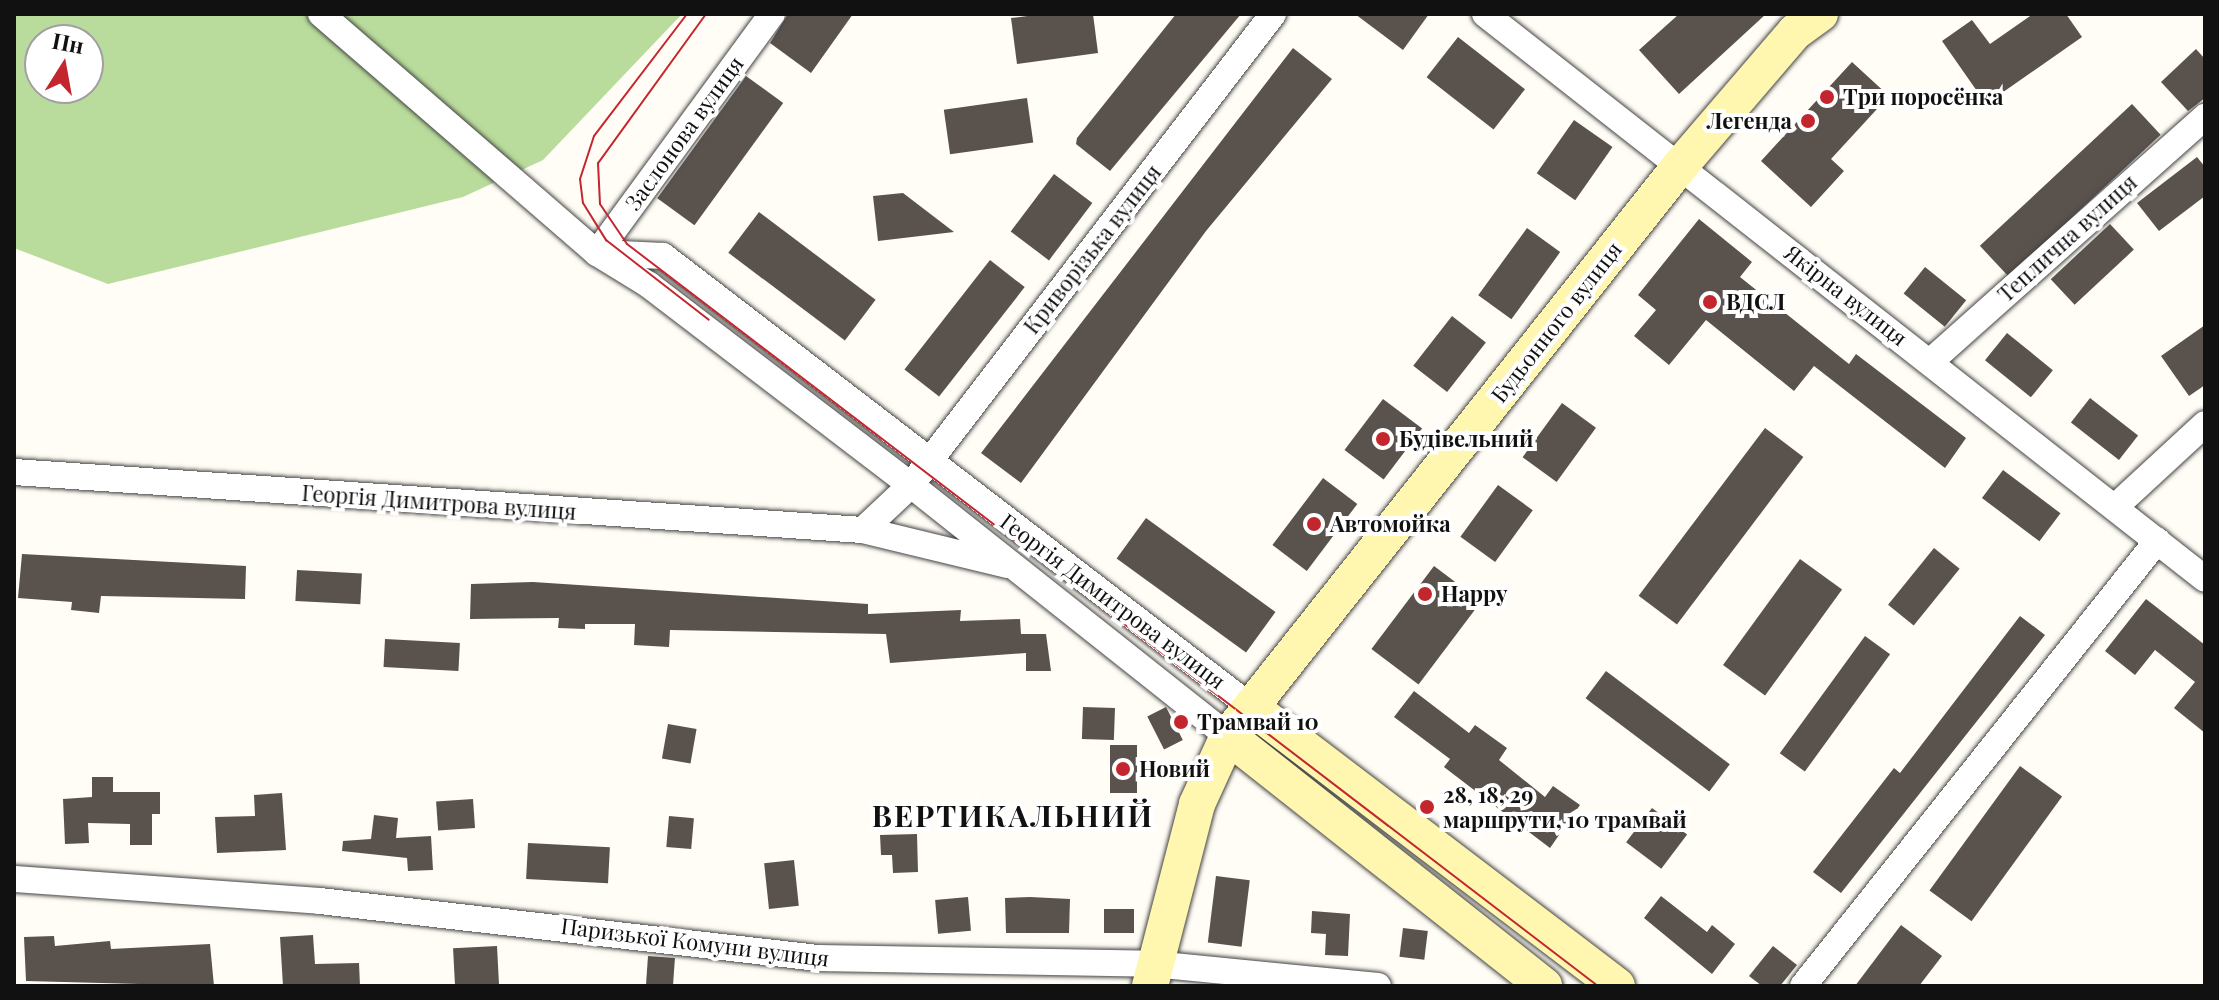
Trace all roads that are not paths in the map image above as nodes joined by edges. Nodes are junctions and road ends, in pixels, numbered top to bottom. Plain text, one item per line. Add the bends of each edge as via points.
1 (321, 14) edge
2 (772, 14) edge
3 (1273, 14) edge
4 (1485, 14) edge
5 (1820, 14) edge
6 (2205, 117) edge
7 (1680, 166) junction
8 (597, 253) junction
9 (1931, 361) junction
10 (2205, 424) edge
11 (929, 460) junction
12 (14, 472) edge
13 (911, 485) junction
14 (2115, 507) junction
15 (863, 530) junction
16 (2157, 541) junction
17 (1016, 566) junction
18 (2205, 579) edge
19 (1251, 707) junction
20 (1228, 736) junction
21 (14, 879) edge
22 (1151, 975) edge
23 (1378, 986) edge
24 (1544, 986) edge
25 (1617, 986) edge
26 (1803, 986) edge

1 - 8 street, Георгія Димитрова вулиця
2 - 8 street, Заслонова вулиця
3 - 11 street, Криворізька вулиця
4 - 7 street, Якірна вулиця
5 - 7 main road, Будьонного вулиця via 1795,32
6 - 9 street, Теплична вулиця
7 - 9 street, Якірна вулиця
7 - 19 main road, Будьонного вулиця
8 - 11 street, Георгія Димитрова вулиця via 663,256
8 - 13 street, Георгія Димитрова вулиця via 649,285
9 - 14 street, Якірна вулиця
10 - 14 street
11 - 13 street, Криворізька вулиця
11 - 19 street, Георгія Димитрова вулиця
12 - 15 street, Георгія Димитрова вулиця
13 - 15 street
13 - 17 street, Георгія Димитрова вулиця
14 - 16 street, Якірна вулиця
15 - 17 street, Георгія Димитрова вулиця
16 - 18 street, Якірна вулиця
16 - 26 street
17 - 20 street, Георгія Димитрова вулиця
19 - 20 main road, Будьонного вулиця
19 - 25 main road, Георгія Димитрова вулиця
20 - 22 main road, Будьонного вулиця via 1197,804
20 - 24 main road, Георгія Димитрова вулиця
21 - 22 street, Паризької Комуни вулиця via 320,901 818,958
22 - 23 street, Паризької Комуни вулиця

